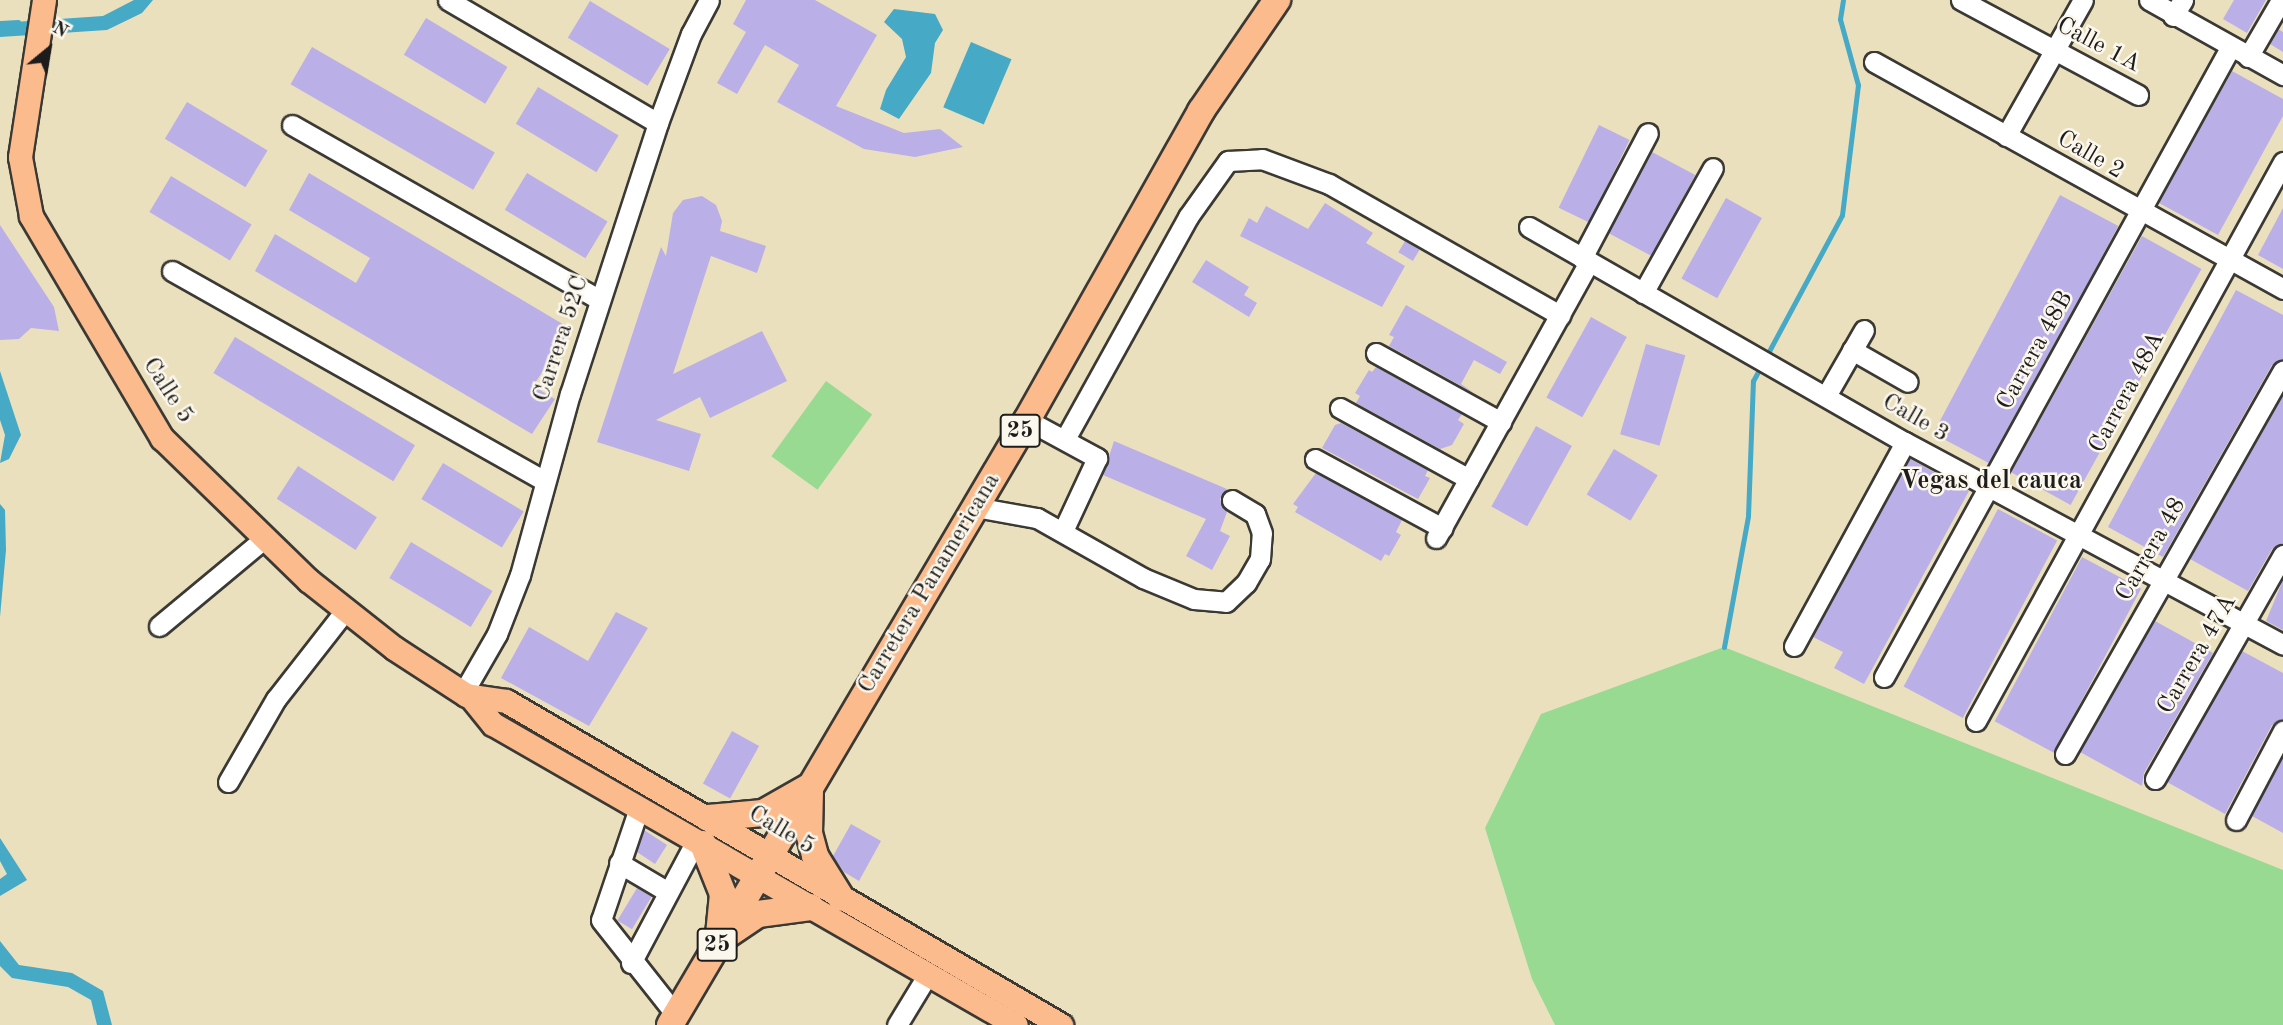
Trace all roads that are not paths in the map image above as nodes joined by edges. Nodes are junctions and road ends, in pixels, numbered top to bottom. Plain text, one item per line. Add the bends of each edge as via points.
1 (44, 0) edge
2 (448, 0) edge
3 (709, 0) edge
4 (1277, 0) edge
5 (1961, 0) edge
6 (2083, 0) edge
7 (2150, 0) edge
8 (2281, 0) edge
9 (2178, 8) edge
10 (2054, 50) junction
11 (2239, 52) junction
12 (1874, 62) dead end
13 (2283, 75) edge
14 (2138, 95) dead end
15 (658, 123) junction
16 (292, 125) dead end
17 (1648, 133) dead end
18 (2006, 136) junction
19 (2283, 162) edge
20 (1713, 168) dead end
21 (2140, 212) junction
22 (1529, 227) dead end
23 (1585, 260) junction
24 (2228, 260) junction
25 (172, 271) dead end
26 (2283, 289) edge
27 (1643, 293) junction
28 (600, 300) junction
29 (1560, 315) junction
30 (1864, 330) dead end
31 (1852, 350) junction
32 (1376, 353) dead end
33 (2283, 371) edge
34 (1908, 382) dead end
35 (1826, 396) junction
36 (1340, 408) dead end
37 (1027, 420) junction
38 (1501, 422) junction
39 (1065, 439) junction
40 (1905, 442) junction
41 (1315, 459) dead end
42 (1469, 479) junction
43 (544, 481) junction
44 (1989, 488) junction
45 (1232, 500) dead end
46 (975, 507) junction
47 (1063, 531) junction
48 (2079, 537) junction
49 (265, 538) junction
50 (2283, 555) edge
51 (2163, 578) junction
52 (344, 612) junction
53 (2245, 624) junction
54 (159, 626) dead end
55 (2283, 645) edge
56 (1794, 646) dead end
57 (1884, 677) dead end
58 (467, 695) junction
59 (1976, 721) dead end
60 (2283, 732) edge
61 (2064, 754) dead end
62 (2155, 779) dead end
63 (228, 782) dead end
64 (811, 785) junction
65 (639, 808) junction
66 (2236, 820) dead end
67 (702, 835) junction
68 (619, 863) junction
69 (764, 865) junction
70 (668, 892) junction
71 (841, 898) junction
72 (811, 907) junction
73 (716, 947) junction
74 (632, 962) junction
75 (928, 974) junction
76 (673, 1020) edge
77 (897, 1025) edge
78 (1016, 1025) edge
79 (1061, 1025) edge

1 - 49 main road, Calle 5 via 20,157 31,216 162,438
2 - 15 street
3 - 15 street, Carrera 52C via 691,34
4 - 37 highway, Carretera Panamericana / 25 via 1201,111
5 - 10 street, Calle 1A
6 - 10 street
7 - 9 street
8 - 11 street, Carrera 48B
9 - 11 street
10 - 14 street, Calle 1A
10 - 18 street
11 - 13 street
11 - 21 street, Carrera 48B
12 - 18 street, Calle 2
15 - 28 street, Carrera 52C
16 - 28 street
17 - 23 street
18 - 21 street, Calle 2
19 - 24 street, Carrera 48A
20 - 27 street
21 - 24 street, Calle 2
21 - 44 street, Carrera 48B
22 - 23 street, Calle 3
23 - 27 street, Calle 3
23 - 29 street
24 - 26 street, Calle 2
24 - 48 street, Carrera 48A
25 - 43 street
27 - 35 street, Calle 3
28 - 43 street, Carrera 52C
29 - 38 street
29 - 39 street via 1329,184 1262,159 1228,161 1188,217
30 - 31 street
31 - 34 street
31 - 35 street
32 - 38 street
33 - 51 street, Carrera 48
35 - 40 street, Calle 3
36 - 42 street
37 - 39 street
37 - 46 highway, Carretera Panamericana / 25
38 - 42 street
39 - 47 street via 1097,458
40 - 44 street, Calle 3
40 - 56 street
41 - 42 street via 1439,533
43 - 58 street, Carrera 52C via 520,575
44 - 48 street, Calle 3
44 - 57 street, Carrera 48B
45 - 47 street via 1255,514 1262,533 1260,559 1246,583 1226,602 1194,599 1143,578
46 - 47 street via 1037,518
46 - 64 highway, Carretera Panamericana / 25
48 - 51 street, Calle 3
48 - 59 street, Carrera 48A
49 - 52 main road, Calle 5
49 - 54 street
50 - 53 street, Carrera 47A
51 - 53 street, Calle 3
51 - 61 street, Carrera 48
52 - 58 main road, Calle 5
52 - 63 street via 276,699
53 - 55 street, Calle 3
53 - 62 street, Carrera 47A
58 - 65 main road, Calle 5 via 493,724
58 - 67 main road, Calle 5 via 506,701
60 - 66 street
64 - 67 highway via 764,813
64 - 69 highway, Carretera Panamericana / 25
64 - 71 highway via 809,833 826,878
65 - 67 main road, Calle 5
65 - 68 street
67 - 69 main road, Calle 5
67 - 70 street
67 - 73 highway via 723,894
68 - 70 street
68 - 74 street via 601,920
69 - 71 main road, Calle 5
69 - 72 main road, Calle 5
69 - 73 highway, Carretera Panamericana / 25
70 - 74 street
71 - 79 main road, Calle 5
72 - 73 highway via 758,914
72 - 75 main road, Calle 5
73 - 76 highway, Carretera Panamericana / 25
74 - 76 street
75 - 77 street
75 - 78 main road, Calle 5

